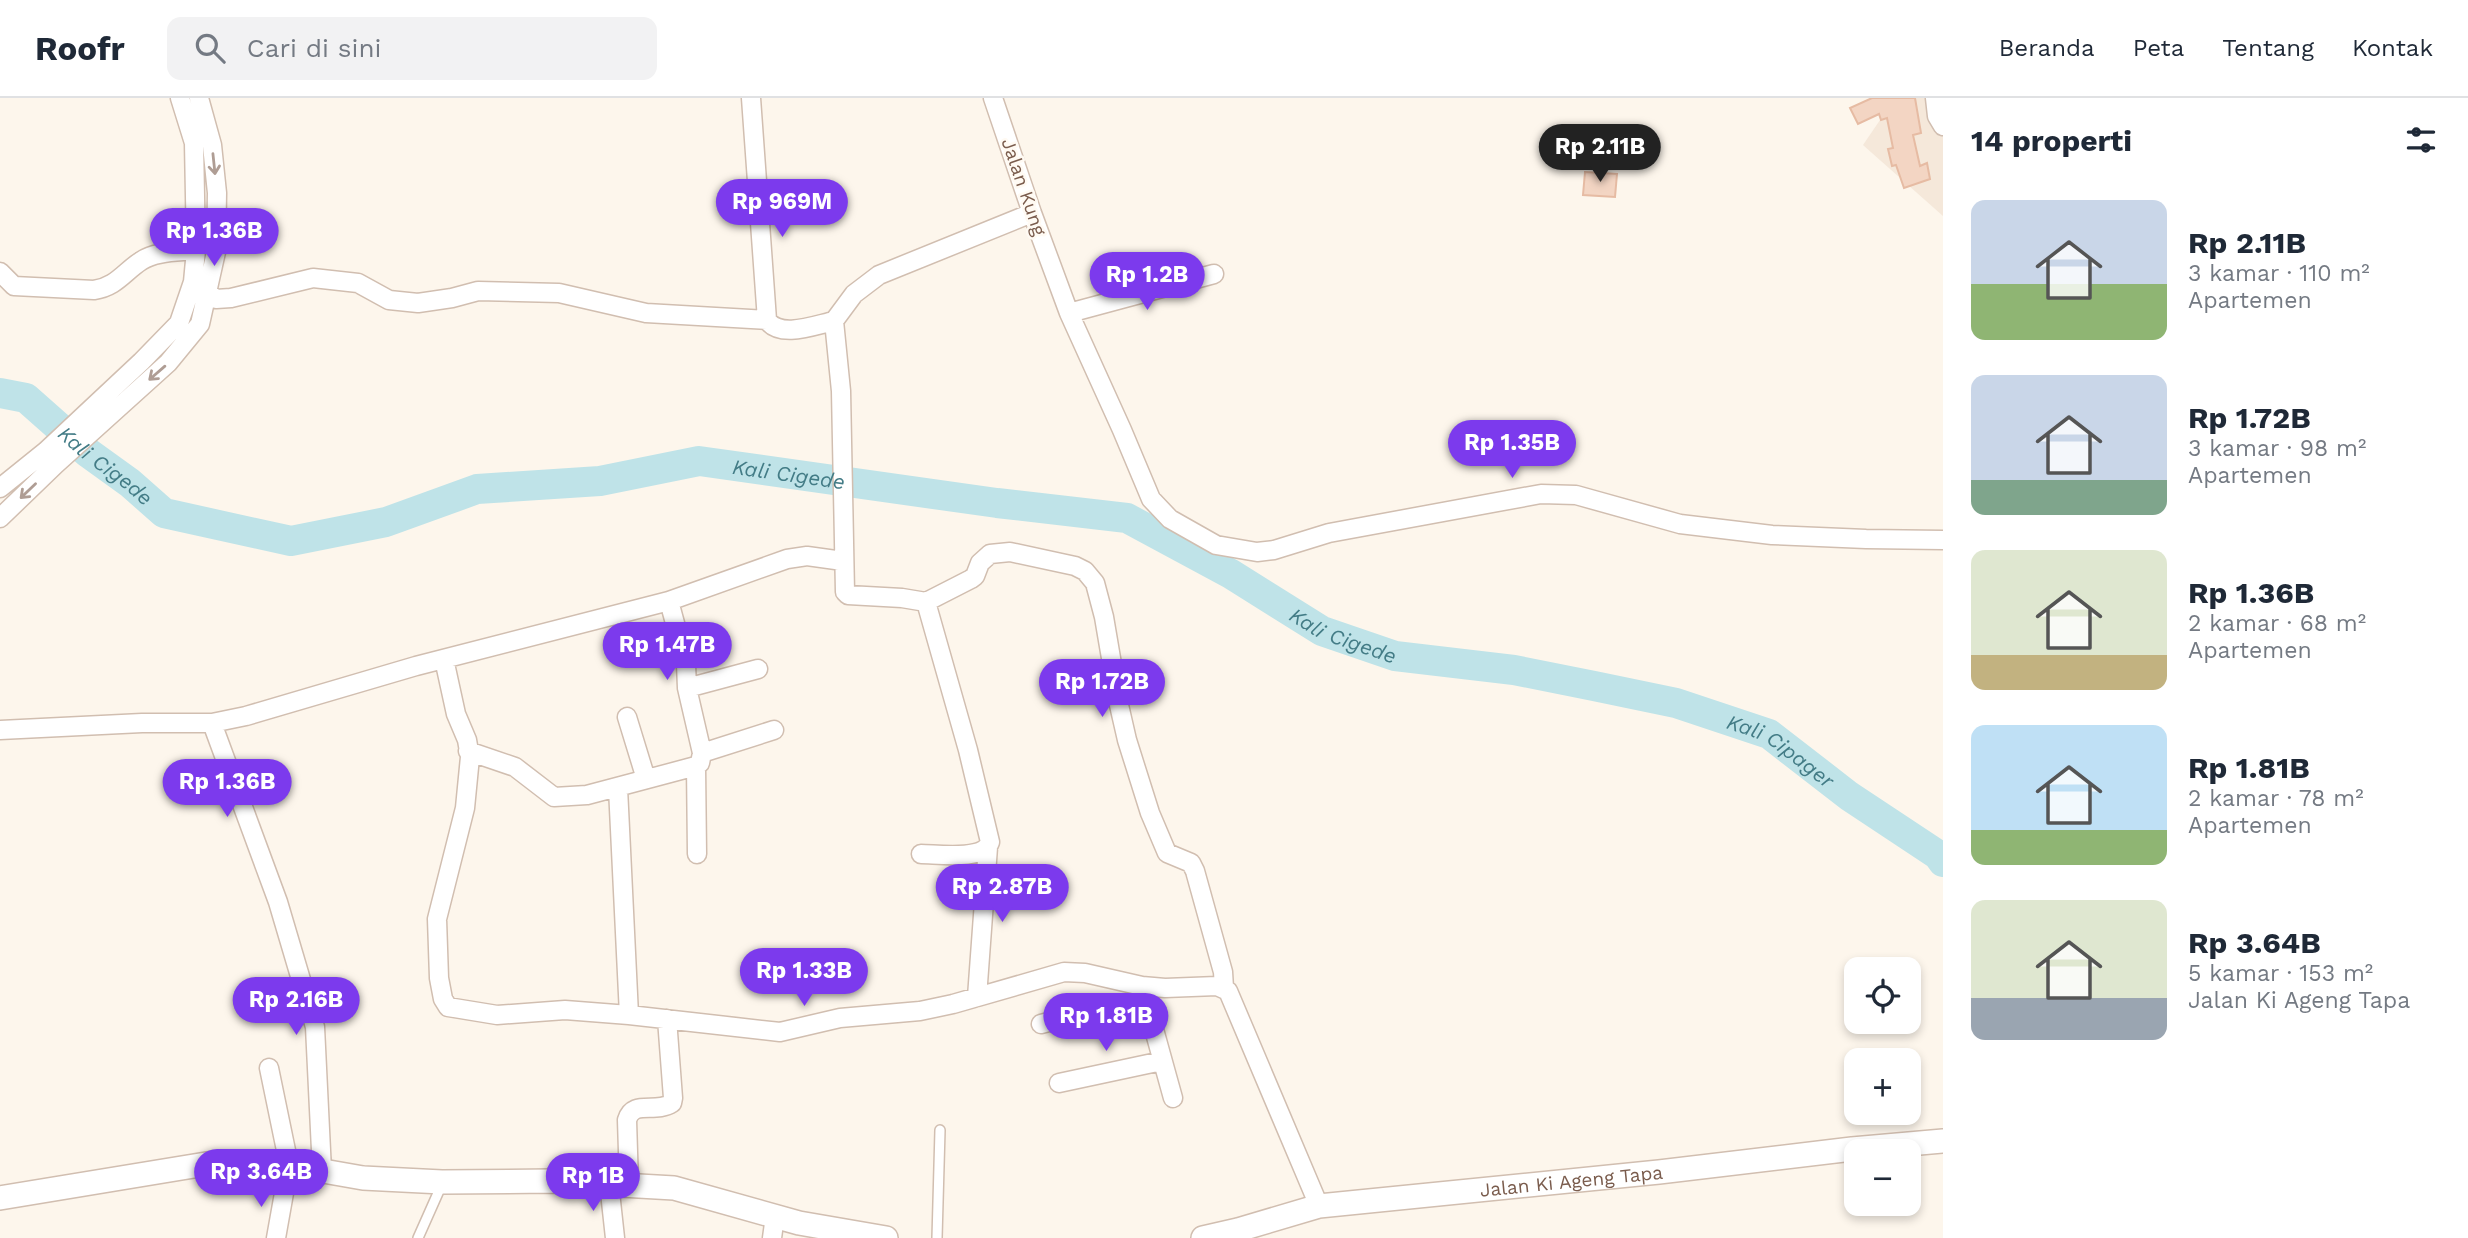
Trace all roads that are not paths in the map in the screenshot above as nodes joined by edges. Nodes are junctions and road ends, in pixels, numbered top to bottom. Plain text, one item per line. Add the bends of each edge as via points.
1 (180, 98) edge
2 (199, 98) edge
3 (751, 98) edge
4 (993, 98) edge
5 (1935, 98) edge
6 (1943, 126) edge
7 (1032, 212) junction
8 (196, 250) junction
9 (0, 272) edge
10 (1214, 274) dead end
11 (193, 282) junction
12 (208, 295) junction
13 (1069, 313) junction
14 (767, 320) junction
15 (834, 321) junction
16 (51, 457) junction
17 (0, 488) edge
18 (0, 518) edge
19 (1943, 540) edge
20 (843, 561) junction
21 (669, 601) junction
22 (926, 602) junction
23 (444, 659) junction
24 (758, 669) dead end
25 (687, 688) junction
26 (627, 717) dead end
27 (212, 723) junction
28 (0, 730) edge
29 (774, 730) dead end
30 (468, 751) junction
31 (699, 759) junction
32 (646, 779) junction
33 (618, 788) junction
34 (988, 847) junction
35 (921, 853) dead end
36 (697, 854) dead end
37 (1224, 988) junction
38 (1143, 991) junction
39 (977, 998) junction
40 (629, 1015) junction
41 (667, 1019) junction
42 (1041, 1024) dead end
43 (1162, 1060) junction
44 (269, 1068) dead end
45 (1059, 1083) dead end
46 (1172, 1098) dead end
47 (940, 1130) dead end
48 (1943, 1141) edge
49 (289, 1165) junction
50 (322, 1171) junction
51 (442, 1182) junction
52 (619, 1184) junction
53 (0, 1198) edge
54 (1319, 1206) junction
55 (774, 1227) edge
56 (276, 1238) edge
57 (418, 1238) edge
58 (615, 1238) edge
59 (886, 1238) edge
60 (937, 1238) edge
61 (1203, 1238) edge

1 - 8 street via 194,143
2 -> 12 street via 212,145 217,193 216,252
3 - 14 street
4 - 7 street, Jalan Kung
5 - 6 street
7 - 13 street, Jalan Kung
7 - 15 street via 879,275 855,294
8 - 9 street via 149,257 119,281 94,290 14,286
8 - 11 street
10 - 13 street
11 - 12 street
11 - 16 street via 179,323 105,394
12 - 14 street via 232,298 313,278 358,283 388,300 418,303 478,291 559,293 646,313
12 -> 16 street via 201,324 168,363
13 - 19 street, Jalan Kung via 1151,499 1170,519 1216,545 1238,551 1274,550 1329,533 1541,494 1576,495 1680,524 1758,533
14 - 15 street via 785,330
15 - 20 street via 841,391
16 - 17 street
16 -> 18 street
20 - 21 street via 807,556 787,559
20 - 22 street via 846,594
21 - 23 street
21 - 25 street via 686,664
22 - 34 street via 968,750
22 - 37 street via 971,579 980,563 995,552 1075,566 1089,575 1104,617 1127,740 1150,813 1167,853 1191,863 1195,871
23 - 27 street
23 - 30 street
24 - 25 street
25 - 31 street
26 - 32 street
27 - 28 street
27 - 50 street via 278,902 315,1027
29 - 31 street
30 - 33 street via 515,768 554,797
30 - 40 street via 465,808 437,919 439,978 445,1004 451,1009 497,1015 565,1010
31 - 32 street
31 - 36 street
32 - 33 street
33 - 40 street
34 - 35 street via 974,854
34 - 39 street
37 - 38 street
37 - 54 street
38 - 39 street via 1085,973 1064,972
38 - 42 street
38 - 43 street
39 - 41 street via 919,1011 840,1018 780,1032
40 - 41 street
41 - 52 street via 672,1103 662,1108 635,1108 628,1115
43 - 45 street
43 - 46 street
44 - 49 street
47 - 60 lane
48 - 54 street, Jalan Ki Ageng Tapa
49 - 50 street
49 - 53 street via 222,1162
49 - 56 street
50 - 51 street
51 - 52 street
51 - 57 lane
52 - 55 street via 674,1188
52 - 58 street
54 - 61 street, Jalan Ki Ageng Tapa
55 - 59 street via 799,1223

